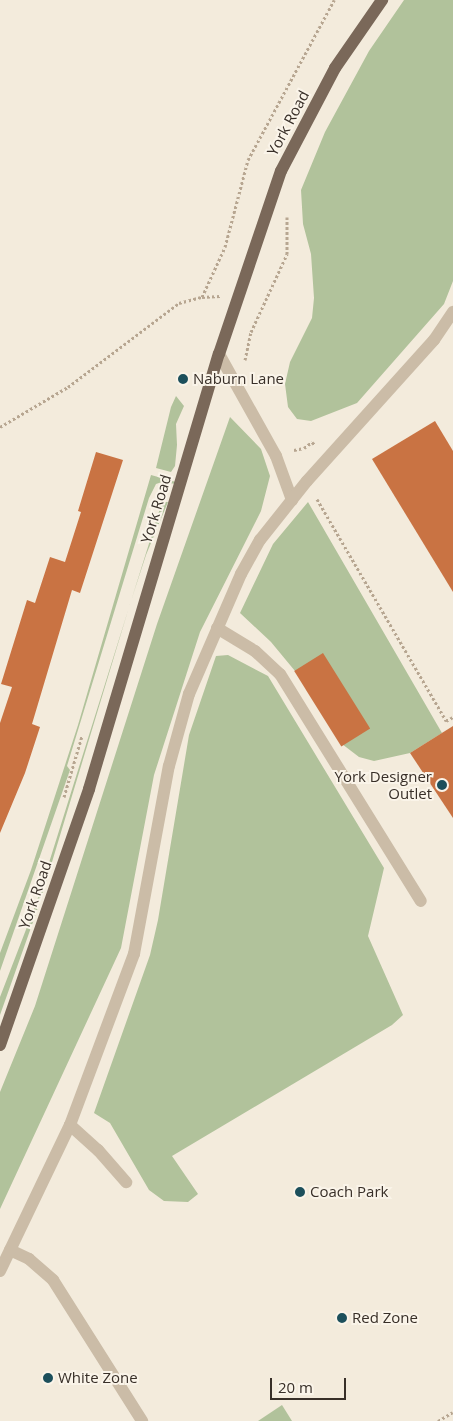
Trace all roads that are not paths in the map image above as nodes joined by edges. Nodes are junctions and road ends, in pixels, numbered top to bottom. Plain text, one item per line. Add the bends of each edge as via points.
1 (382, 0) edge
2 (453, 312) edge
3 (219, 354) junction
4 (292, 500) junction
5 (217, 628) junction
6 (421, 901) dead end
7 (1, 1040) edge
8 (70, 1125) junction
9 (126, 1182) dead end
10 (10, 1250) junction
11 (0, 1271) edge
12 (142, 1421) edge

1 - 3 main road, York Road via 335,68 281,171
2 - 4 lane via 434,340
3 - 4 lane via 276,456
3 - 7 main road, York Road via 89,789
4 - 5 lane via 260,540
5 - 6 lane via 255,651 280,674
5 - 8 lane via 189,694 169,766 134,954
8 - 9 lane
8 - 10 lane
10 - 11 lane
10 - 12 lane via 30,1259 53,1280

